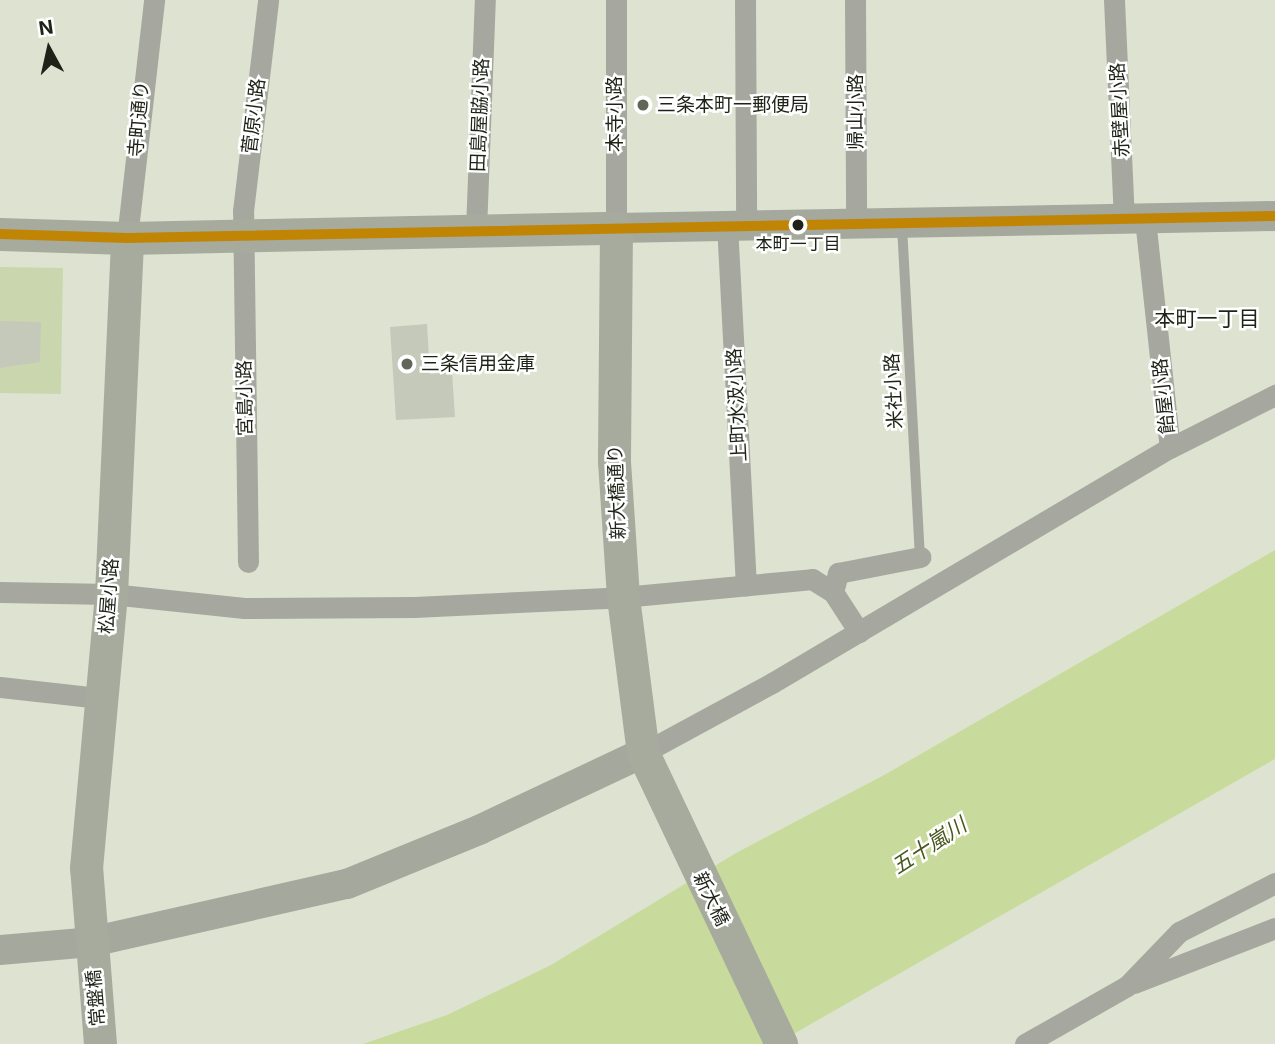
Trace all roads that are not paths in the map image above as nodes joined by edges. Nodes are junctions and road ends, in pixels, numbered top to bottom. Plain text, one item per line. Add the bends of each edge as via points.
1 (154, 0) edge
2 (268, 0) edge
3 (485, 0) edge
4 (616, 0) edge
5 (746, 0) edge
6 (855, 0) edge
7 (1114, 0) edge
8 (1275, 216) edge
9 (1134, 219) junction
10 (856, 223) junction
11 (902, 223) junction
12 (737, 224) junction
13 (616, 228) junction
14 (476, 230) junction
15 (244, 233) junction
16 (0, 234) edge
17 (127, 238) junction
18 (1275, 395) edge
19 (1170, 448) junction
20 (920, 557) joint
21 (248, 562) dead end
22 (747, 586) junction
23 (0, 592) edge
24 (833, 592) junction
25 (111, 594) junction
26 (623, 597) junction
27 (859, 632) junction
28 (0, 687) edge
29 (100, 698) junction
30 (646, 762) junction
31 (1275, 883) edge
32 (1275, 928) edge
33 (91, 947) junction
34 (0, 950) edge
35 (1127, 986) junction
36 (100, 1044) edge
37 (781, 1044) edge
38 (1024, 1044) edge

1 - 17 street, 寺町通り
2 - 15 street, 菅原小路
3 - 14 street, 田島屋脇小路
4 - 13 street, 本寺小路
5 - 12 street, 上町水汲小路
6 - 10 street, 帰山小路
7 - 9 street, 赤壁屋小路
8 - 9 street
9 - 11 street
9 - 19 street, 飴屋小路
10 - 11 street
10 - 12 street
11 - 20 lane, 米社小路
12 - 13 street
12 - 22 street, 上町水汲小路
13 - 14 main road
13 - 26 main road, 新大橋通り via 614,461
14 - 15 main road
15 - 17 main road
15 - 21 street, 宮島小路
16 - 17 main road
17 - 25 main road, 松屋小路
18 - 19 street
19 - 27 street
20 - 24 street via 838,573
22 - 24 street via 812,579
22 - 26 street
23 - 25 street
24 - 27 street
25 - 26 street via 244,608 414,607
25 - 29 main road, 松屋小路
26 - 30 main road, 新大橋通り
27 - 30 street
28 - 29 street
29 - 33 main road, 松屋小路 via 86,868
30 - 33 street via 347,884
30 - 37 main road, 新大橋
31 - 35 street via 1179,932
32 - 35 street
33 - 34 street
33 - 36 main road, 常盤橋
35 - 38 street

